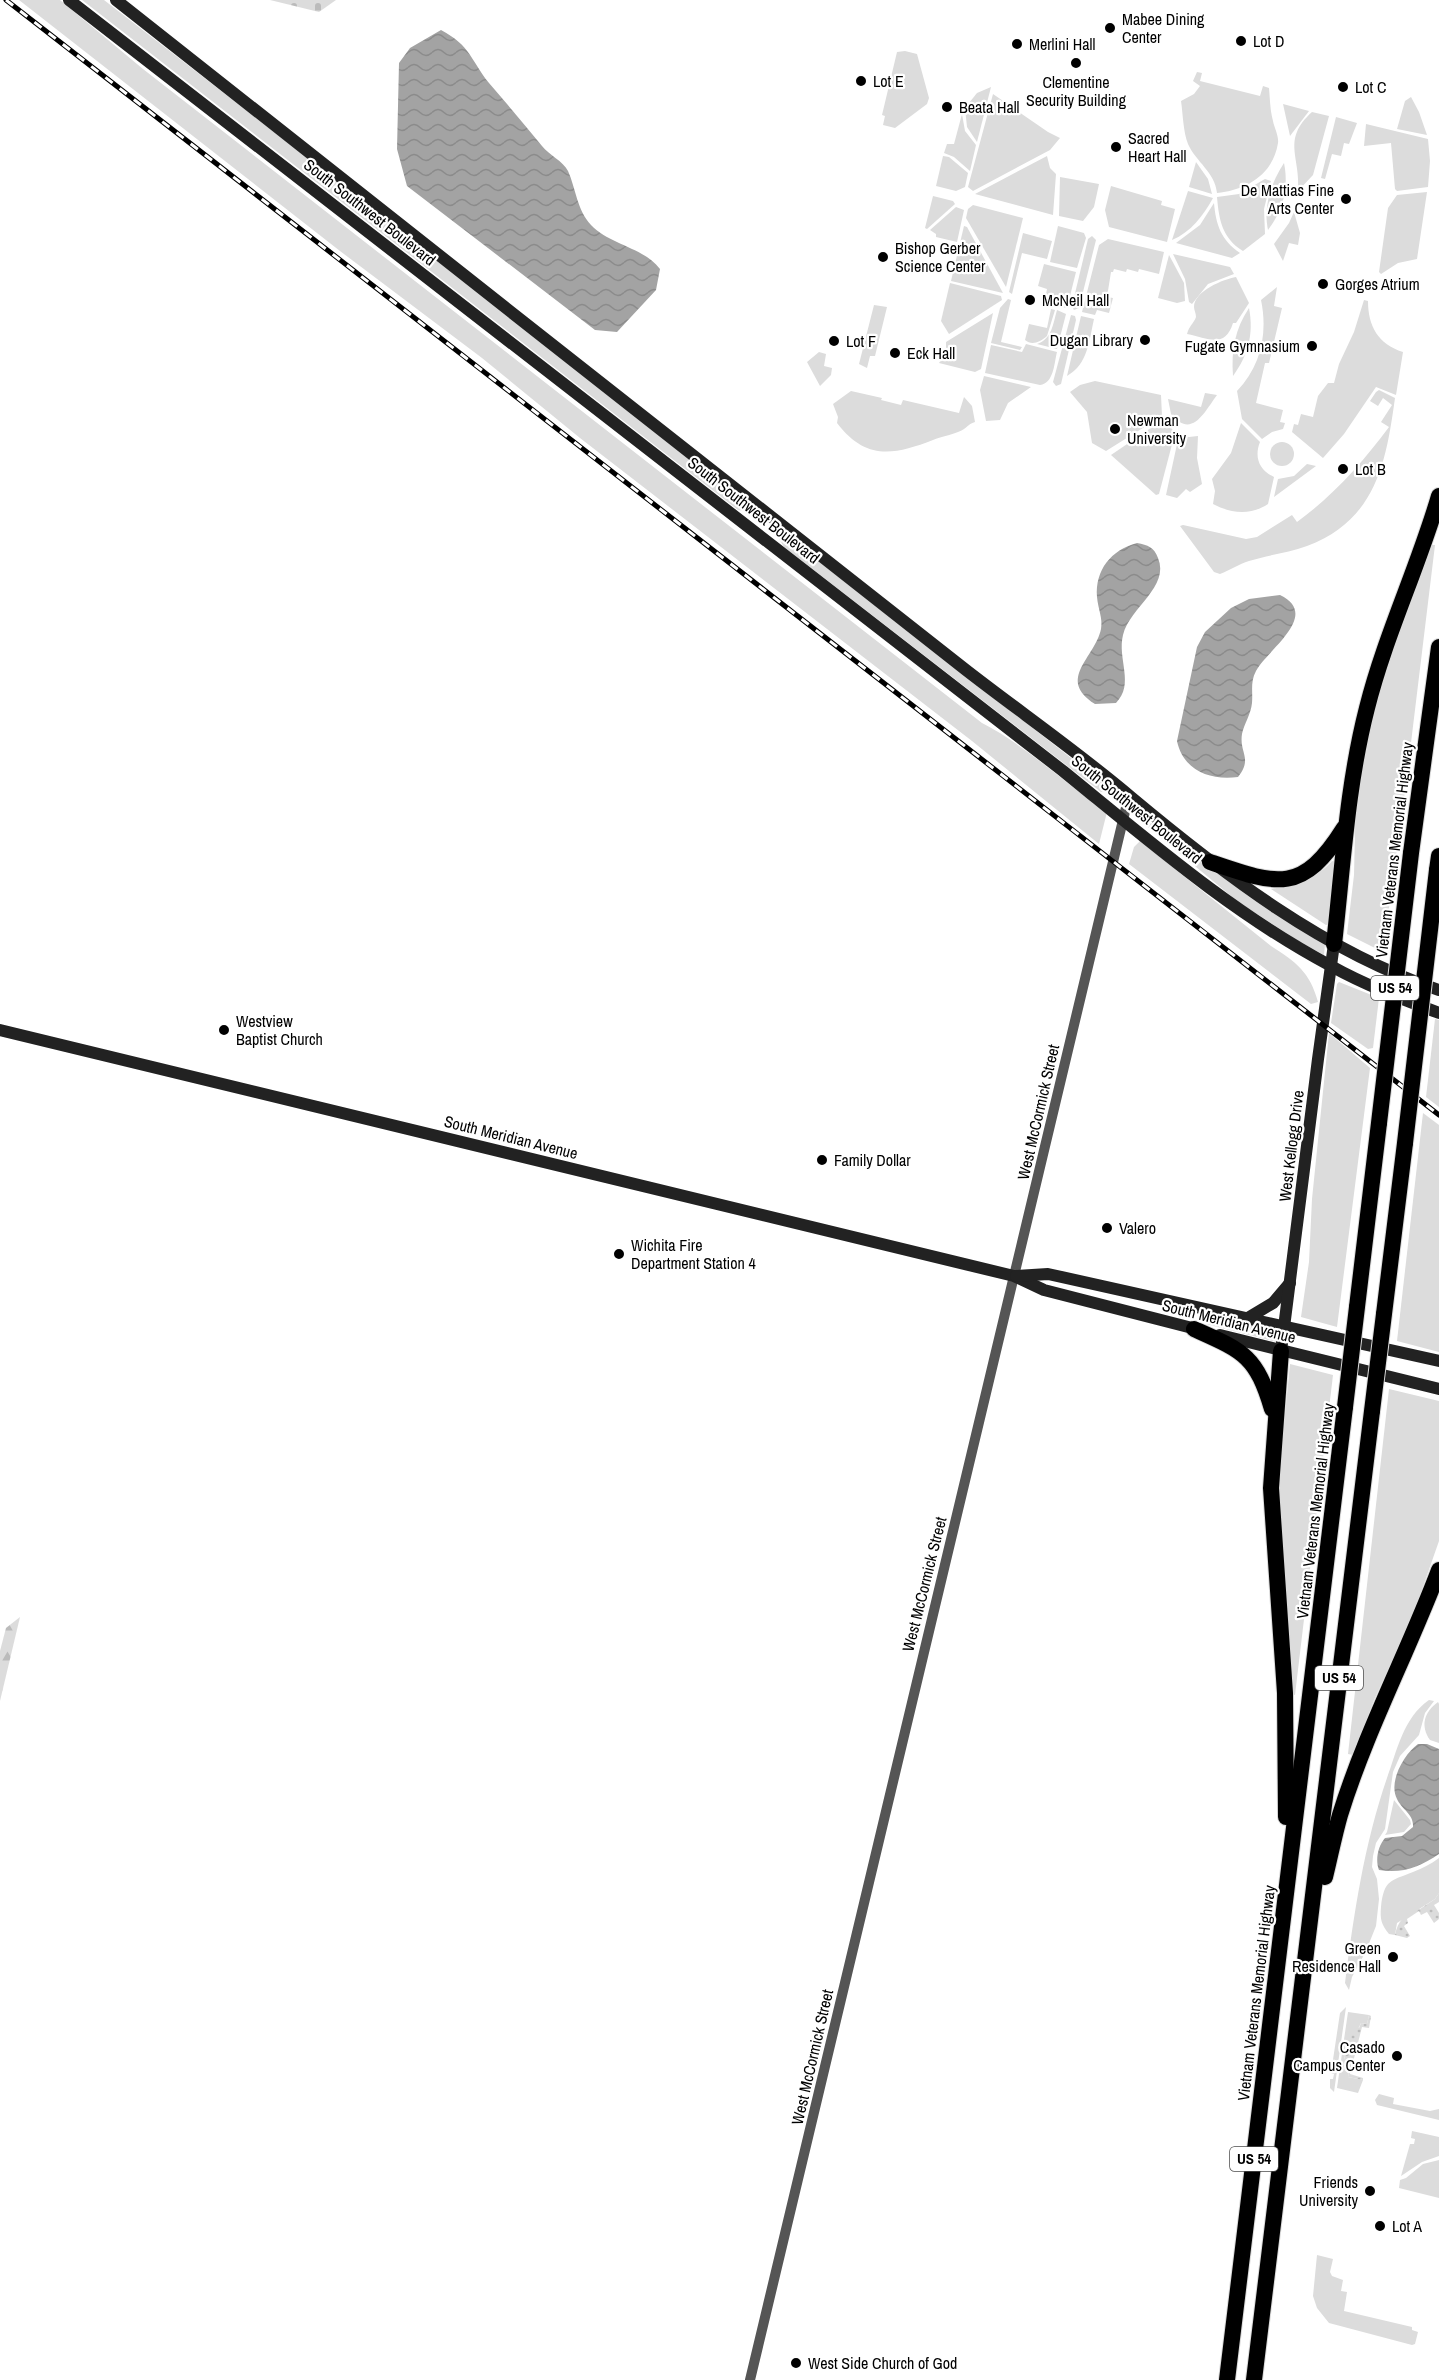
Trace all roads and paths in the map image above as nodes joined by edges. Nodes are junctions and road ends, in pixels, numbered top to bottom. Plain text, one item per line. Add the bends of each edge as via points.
1 (69, 0) edge
2 (116, 0) edge
3 (1439, 496) edge
4 (1439, 647) edge
5 (1129, 795) junction
6 (1122, 819) junction
7 (1346, 825) junction
8 (1210, 862) junction
9 (1438, 863) edge
10 (1334, 944) junction
11 (1331, 966) junction
12 (1439, 990) edge
13 (1439, 1013) edge
14 (0, 1030) edge
15 (1014, 1276) junction
16 (1290, 1282) junction
17 (1248, 1318) junction
18 (1284, 1325) junction
19 (1194, 1329) junction
20 (1281, 1351) junction
21 (1439, 1362) edge
22 (1439, 1389) edge
23 (1275, 1417) junction
24 (1439, 1570) edge
25 (1281, 1938) junction
26 (1308, 1945) junction
27 (750, 2380) edge
28 (1227, 2380) edge
29 (1254, 2380) edge

1 - 6 main road, South Southwest Boulevard
2 - 5 main road, South Southwest Boulevard
3 - 7 highway via 1367,705
4 - 25 highway, Vietnam Veterans Memorial Highway / US 54, bridge
5 - 6 street, West McCormick Street
5 - 8 main road, South Southwest Boulevard
6 - 11 main road, South Southwest Boulevard via 1236,907
6 - 15 street, West McCormick Street
7 - 8 highway via 1314,867 1288,879 1255,878
7 - 10 highway
8 - 10 main road, South Southwest Boulevard
9 - 26 highway, US 54, bridge
10 - 11 main road, West Kellogg Drive
10 - 12 main road, South Southwest Boulevard via 1408,980
11 - 13 main road, South Southwest Boulevard
11 - 16 main road, West Kellogg Drive
14 - 15 main road, South Meridian Avenue
15 - 17 main road, South Meridian Avenue via 1048,1274
15 - 19 main road, South Meridian Avenue via 1044,1290
15 - 27 street, West McCormick Street
16 - 17 main road via 1273,1303
16 - 18 main road, West Kellogg Drive
17 - 18 main road, South Meridian Avenue
18 - 20 main road, West Kellogg Drive
18 - 21 main road, South Meridian Avenue
19 - 20 main road, South Meridian Avenue
19 - 23 highway via 1237,1348 1254,1365
20 - 22 main road, South Meridian Avenue
20 - 23 highway
23 - 25 highway via 1271,1488 1287,1754
24 - 26 highway via 1340,1816
25 - 28 highway, Vietnam Veterans Memorial Highway / US 54
26 - 29 highway, US 54

